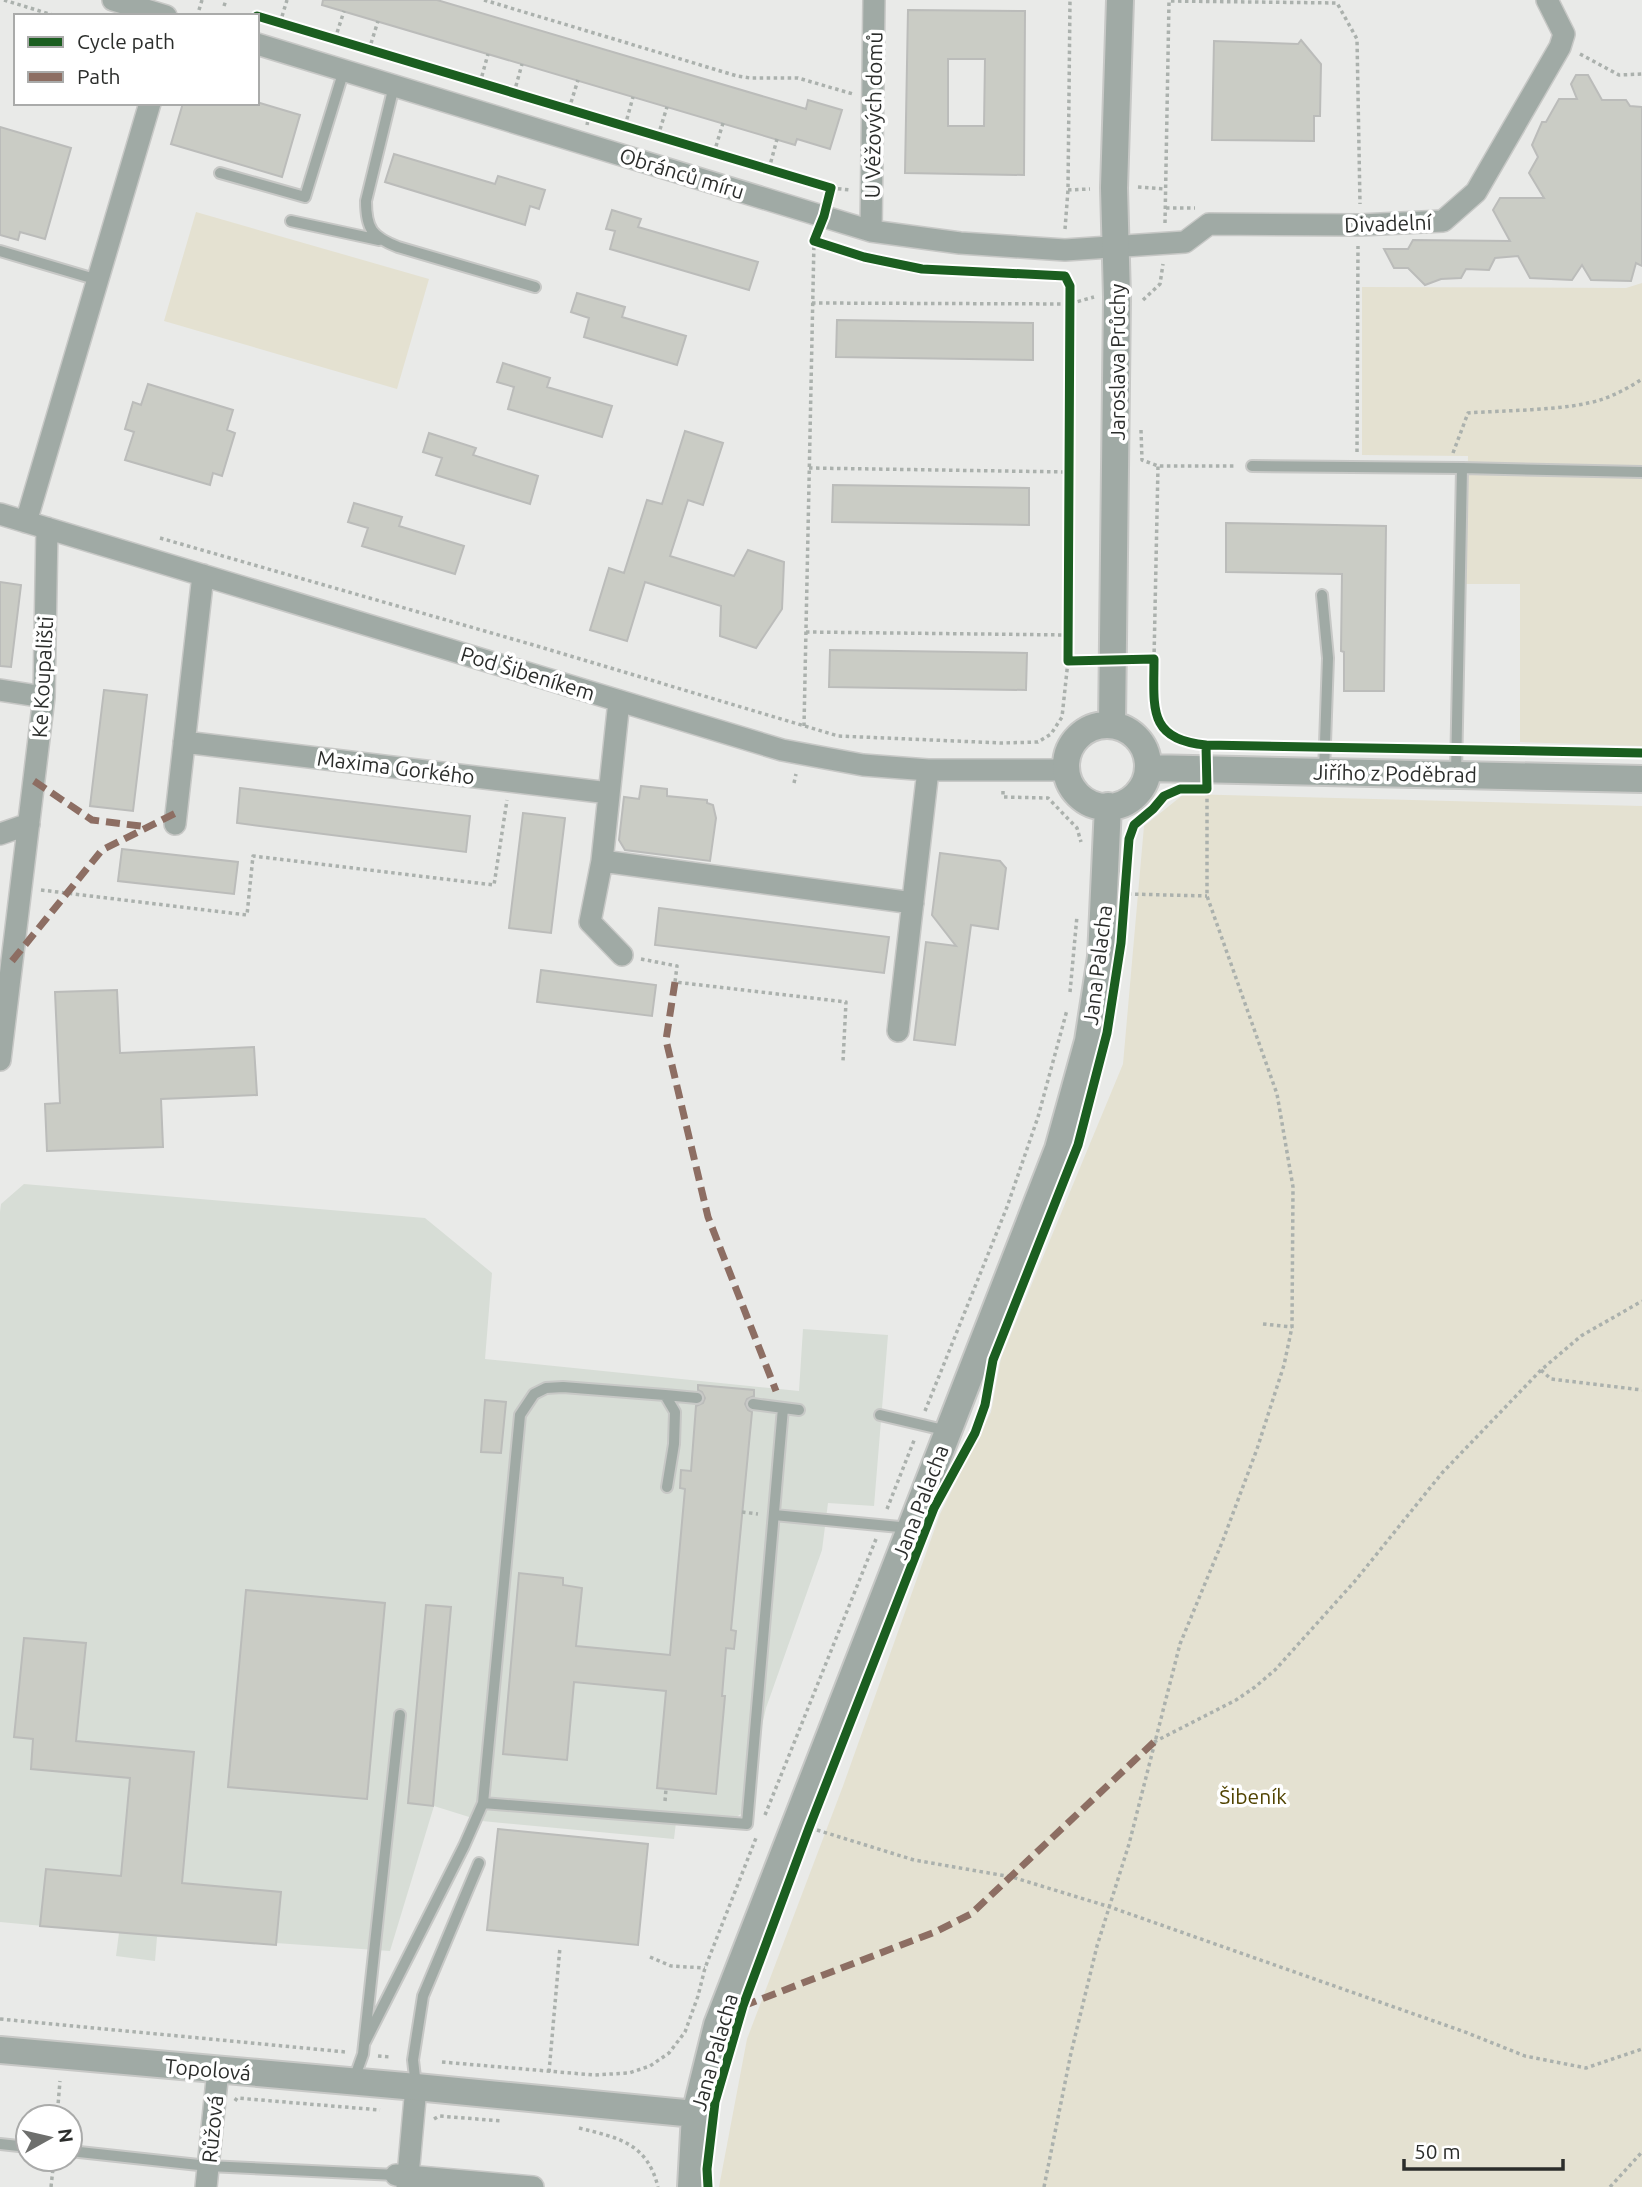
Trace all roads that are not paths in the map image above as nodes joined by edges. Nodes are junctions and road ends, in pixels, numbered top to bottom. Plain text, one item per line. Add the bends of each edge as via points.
1 (113, 0) edge
2 (874, 0) edge
3 (1120, 0) edge
4 (1547, 0) edge
5 (159, 14) edge
6 (259, 45) edge
7 (344, 70) junction
8 (394, 86) junction
9 (149, 105) edge
10 (220, 173) dead end
11 (291, 221) dead end
12 (871, 231) junction
13 (379, 240) junction
14 (1117, 246) junction
15 (0, 251) edge
16 (98, 280) junction
17 (535, 287) dead end
18 (1252, 466) road end
19 (1462, 468) junction
20 (1642, 472) edge
21 (0, 514) edge
22 (26, 522) junction
23 (47, 528) junction
24 (203, 575) junction
25 (1322, 595) dead end
26 (0, 690) edge
27 (44, 698) junction
28 (619, 701) junction
29 (1112, 725) junction
30 (184, 742) junction
31 (1148, 768) junction
32 (1066, 770) junction
33 (928, 771) junction
34 (1324, 772) junction
35 (1456, 775) junction
36 (1642, 779) edge
37 (609, 793) junction
38 (1108, 806) junction
39 (29, 824) junction
40 (175, 824) dead end
41 (0, 834) edge
42 (602, 861) junction
43 (913, 903) junction
44 (622, 956) road end
45 (898, 1031) dead end
46 (0, 1060) edge
47 (664, 1395) junction
48 (697, 1398) dead end
49 (753, 1404) dead end
50 (783, 1408) junction
51 (799, 1410) dead end
52 (880, 1415) dead end
53 (948, 1431) junction
54 (667, 1487) dead end
55 (774, 1515) junction
56 (910, 1528) junction
57 (400, 1715) dead end
58 (483, 1802) junction
59 (479, 1863) dead end
60 (365, 2042) junction
61 (0, 2050) edge
62 (218, 2070) junction
63 (353, 2082) junction
64 (416, 2087) junction
65 (695, 2114) junction
66 (84, 2152) edge
67 (208, 2165) junction
68 (404, 2179) edge
69 (206, 2187) edge
70 (533, 2187) edge
71 (691, 2187) edge

1 - 5 street
2 - 12 street, U Věžových domů
3 - 14 street, Jaroslava Průchy via 1114,188
4 - 14 street, Divadelní via 1563,34 1560,47 1476,192 1443,221 1209,224 1185,242
6 - 7 street, Obránců míru
7 - 8 street, Obránců míru
7 - 10 lane via 305,197
8 - 12 street, Obránců míru
8 - 13 lane via 366,201 366,215
9 - 16 street
11 - 13 lane
12 - 14 street, Obránců míru via 1065,250
13 - 17 lane
14 - 29 street, Jaroslava Průchy
15 - 16 lane
16 - 22 street
18 - 19 lane
19 - 20 lane
19 - 35 lane
21 - 22 street, Pod Šibeníkem
22 - 23 street, Pod Šibeníkem
23 - 24 street, Pod Šibeníkem
23 - 27 street, Ke Koupališti
24 - 28 street, Pod Šibeníkem
24 - 30 street
25 - 34 lane via 1328,658
26 - 27 street
27 - 39 street, Ke Koupališti
28 - 33 street, Pod Šibeníkem via 782,750
28 - 37 street
29 - 31 street via 1134,735 1147,755
29 - 32 street via 1100,725 1078,736
30 - 37 street, Maxima Gorkého
30 - 40 street
31 - 34 street, Jiřího z Poděbrad via 1202,782
31 - 38 street via 1131,799
32 - 33 street, Pod Šibeníkem
32 - 38 street via 1085,800
33 - 43 street
34 - 35 street, Jiřího z Poděbrad
35 - 36 street, Jiřího z Poděbrad
37 - 42 street
38 - 53 street, Jana Palacha via 1101,957 1087,1041 1058,1149
39 - 41 street
39 - 46 street, Ke Koupališti
42 - 43 street
42 - 44 street via 590,922
43 - 45 street
47 - 48 lane
47 - 54 lane via 675,1412
47 - 58 lane via 546,1388 534,1394 520,1415
49 - 50 lane
50 - 51 lane
50 - 55 lane
52 - 53 lane
53 - 56 street, Jana Palacha
55 - 56 lane
55 - 58 lane via 747,1824
56 - 65 street, Jana Palacha via 717,2025
57 - 60 lane
58 - 60 lane
59 - 64 lane via 423,1996 413,2060
60 - 63 lane
61 - 62 street, Topolová
62 - 63 street, Topolová
62 - 67 street, Růžová
63 - 64 street, Topolová
64 - 65 street, Topolová
64 - 68 street
65 - 71 street, Jana Palacha
66 - 67 lane
67 - 68 lane
67 - 69 street, Růžová
68 - 70 street

